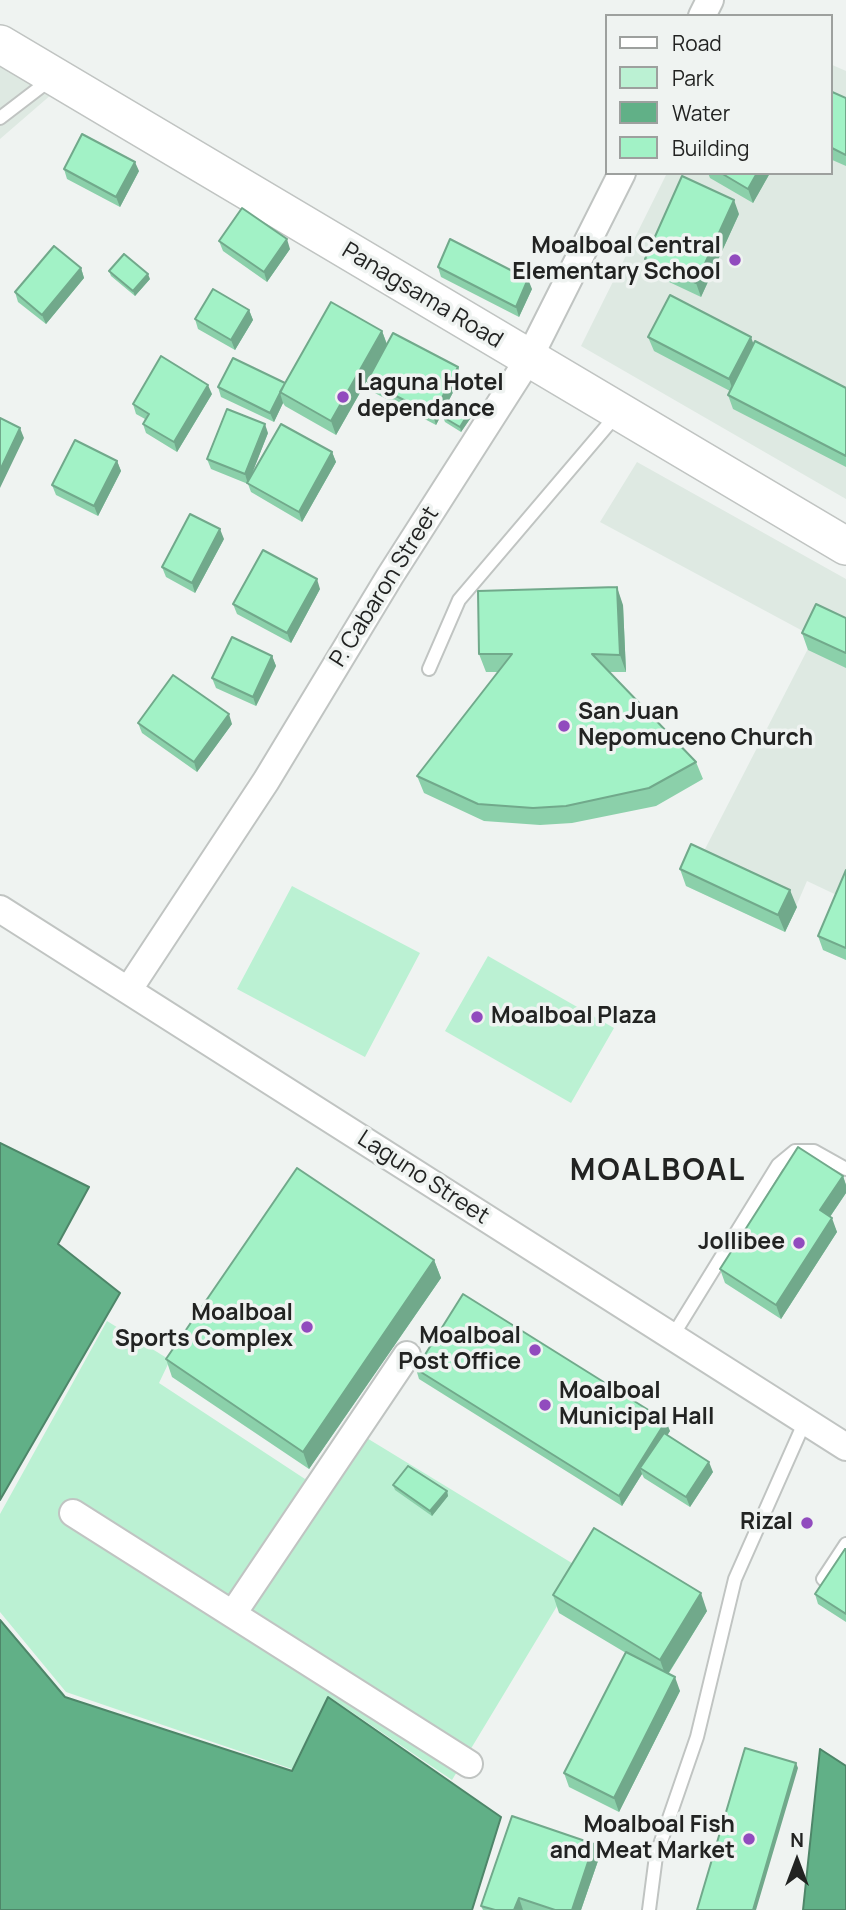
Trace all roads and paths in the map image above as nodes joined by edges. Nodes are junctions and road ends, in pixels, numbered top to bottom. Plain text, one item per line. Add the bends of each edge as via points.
1 (0, 44) edge
2 (54, 76) junction
3 (0, 118) edge
4 (621, 175) edge
5 (528, 360) junction
6 (619, 412) junction
7 (846, 546) edge
8 (429, 669) dead end
9 (0, 909) edge
10 (129, 989) junction
11 (846, 1169) edge
12 (672, 1337) junction
13 (407, 1355) dead end
14 (805, 1421) junction
15 (846, 1447) edge
16 (73, 1513) dead end
17 (846, 1544) edge
18 (823, 1580) edge
19 (234, 1612) junction
20 (469, 1764) dead end
21 (649, 1910) edge

1 - 2 street, Panagsama Road
2 - 3 lane
2 - 5 street, Panagsama Road
4 - 5 street, P. Cabaron Street
5 - 6 street, Panagsama Road
5 - 10 street, P. Cabaron Street via 266,781
6 - 7 street, Panagsama Road
6 - 8 lane via 459,600
9 - 10 street, Laguno Street
10 - 12 street, Laguno Street
11 - 12 lane via 814,1151 796,1151 778,1165
12 - 14 street, Laguno Street
13 - 19 street
14 - 15 street, Laguno Street
14 - 21 lane via 735,1579 697,1737 656,1856
16 - 19 street
17 - 18 lane
19 - 20 street

